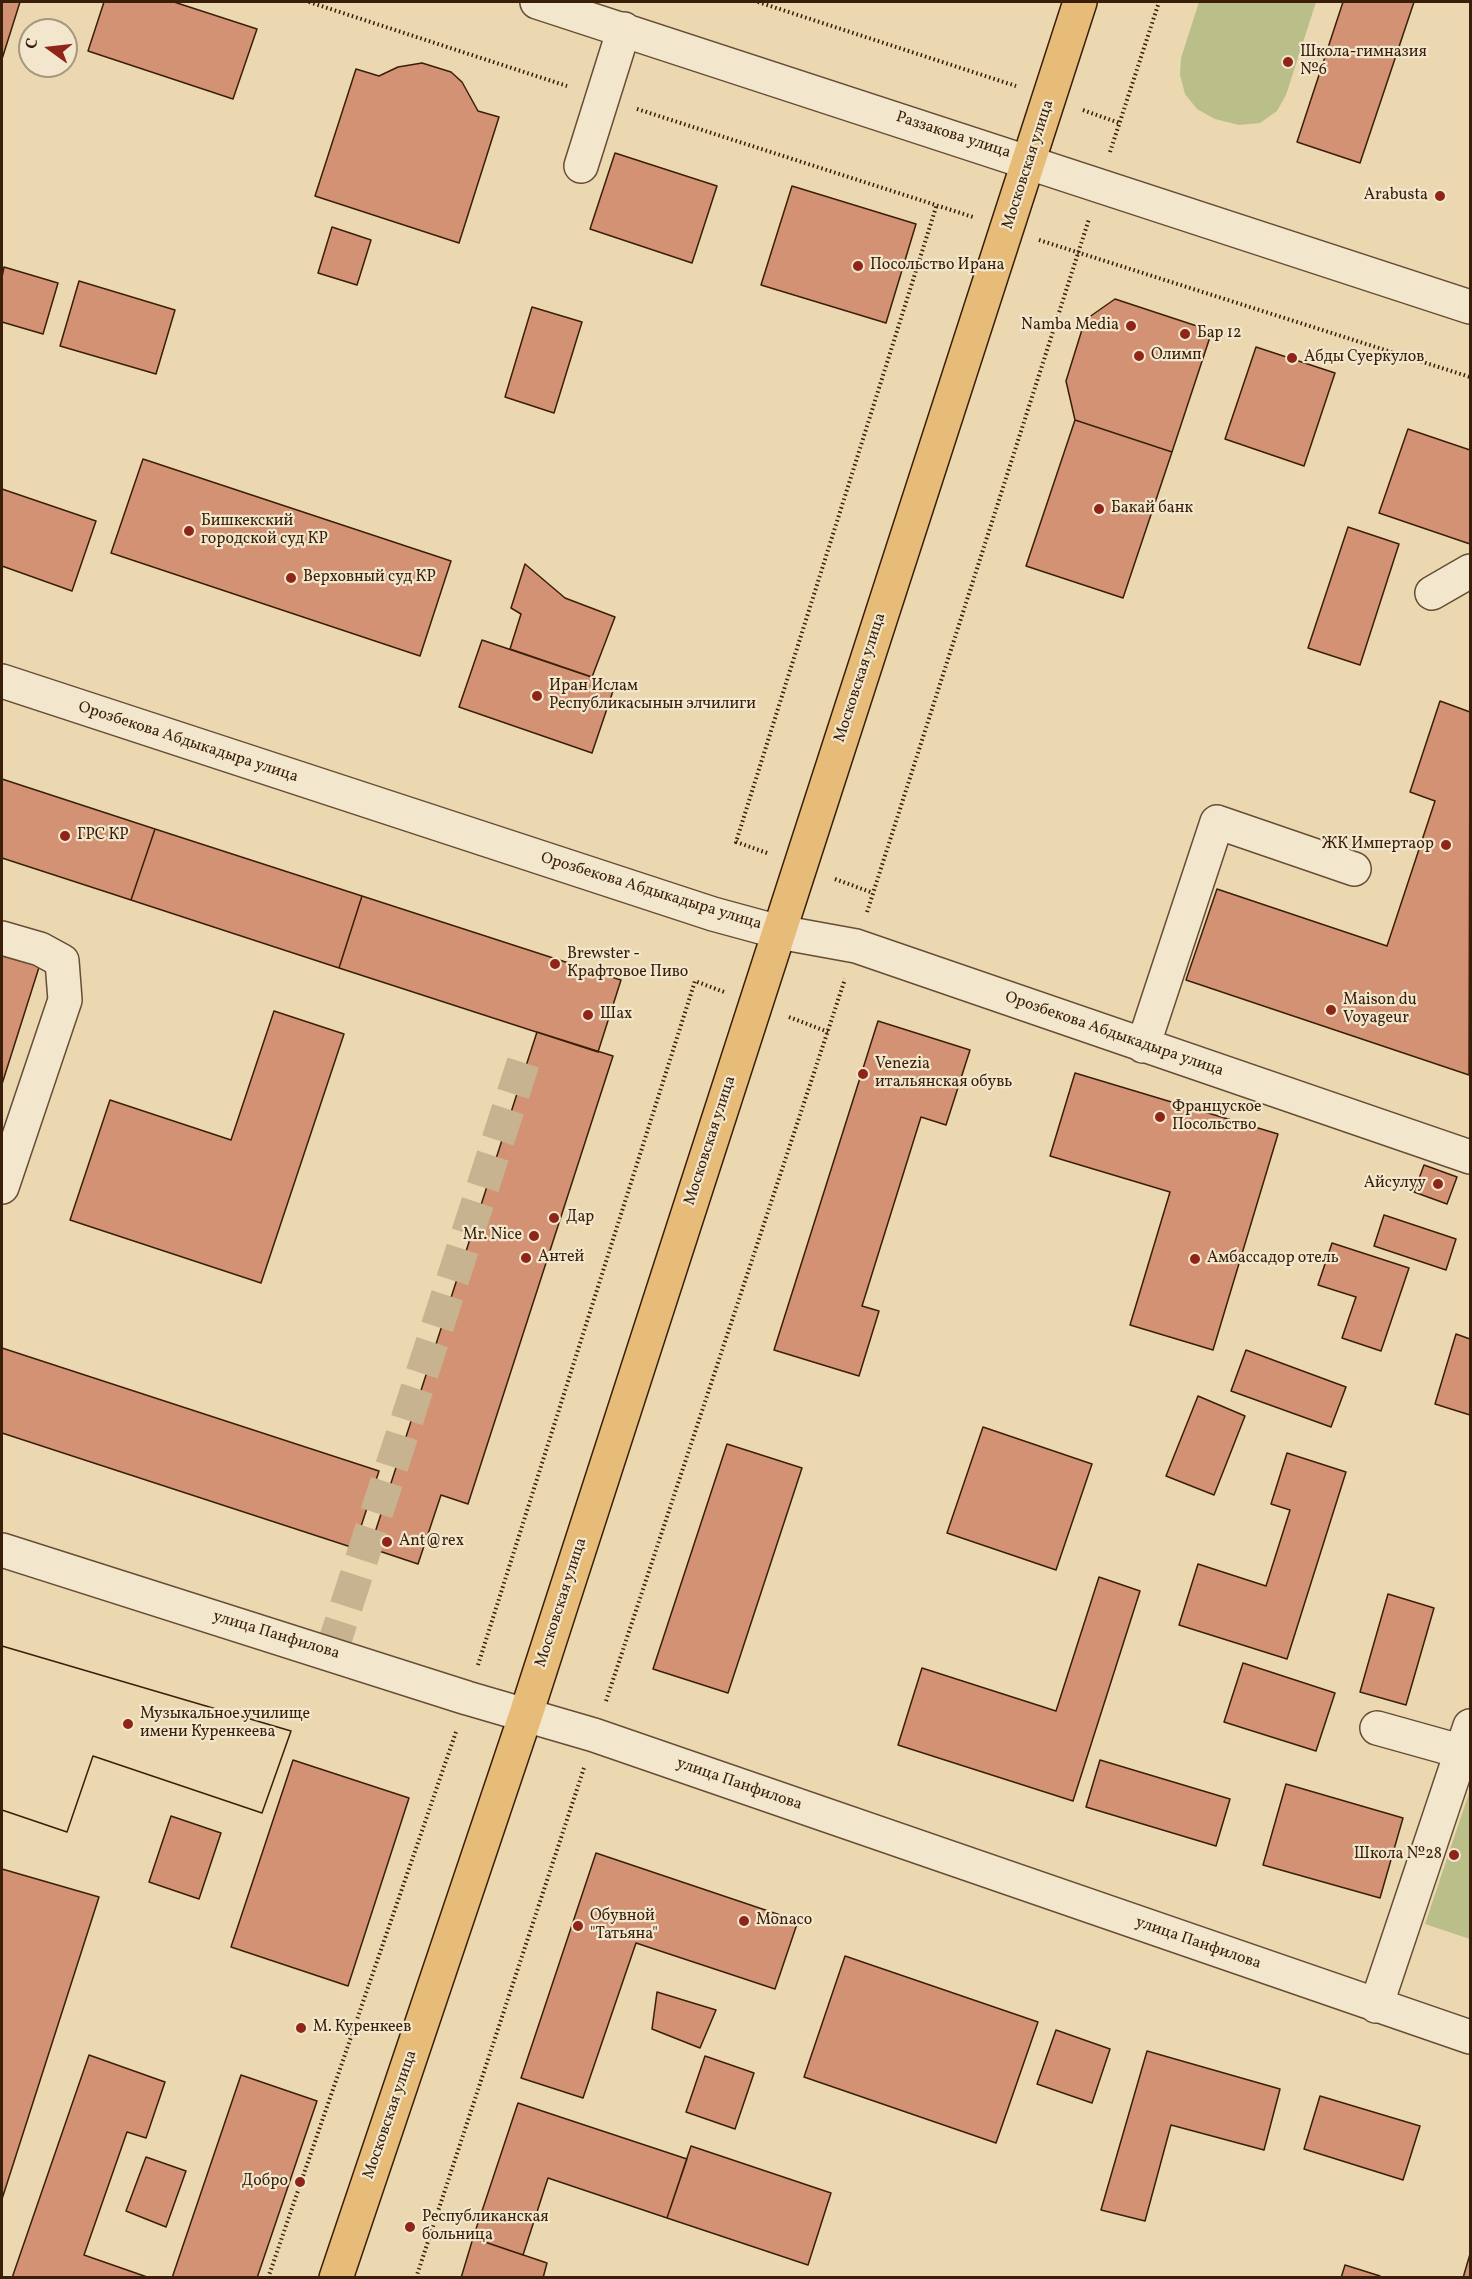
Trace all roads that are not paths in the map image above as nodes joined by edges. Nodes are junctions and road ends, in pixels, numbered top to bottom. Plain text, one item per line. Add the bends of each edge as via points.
1 (537, 2) edge
2 (1080, 2) edge
3 (624, 29) junction
4 (1030, 161) junction
5 (581, 166) dead end
6 (1470, 307) edge
7 (1470, 571) edge
8 (1432, 593) dead end
9 (2, 681) edge
10 (1353, 869) dead end
11 (779, 932) junction
12 (2, 938) edge
13 (1143, 1046) junction
14 (1470, 1157) edge
15 (2, 1186) edge
16 (2, 1550) edge
17 (526, 1714) junction
18 (1377, 1728) dead end
19 (1467, 1739) edge
20 (1376, 2006) junction
21 (1470, 2037) edge
22 (336, 2277) edge

1 - 3 street, Раззакова улица
2 - 4 main road, Московская улица
3 - 4 street, Раззакова улица
3 - 5 street
4 - 6 street, Раззакова улица
4 - 11 main road, Московская улица
7 - 8 street
9 - 11 street, Орозбекова Абдыкадыра улица via 713,914
10 - 13 street via 1217,822
11 - 13 street, Орозбекова Абдыкадыра улица via 856,946
11 - 17 main road, Московская улица
12 - 15 street via 40,949 62,961 66,1000
13 - 14 street, Орозбекова Абдыкадыра улица
16 - 17 street, улица Панфилова
17 - 20 street, улица Панфилова
17 - 22 main road, Московская улица
18 - 19 street
19 - 20 street
20 - 21 street, улица Панфилова

